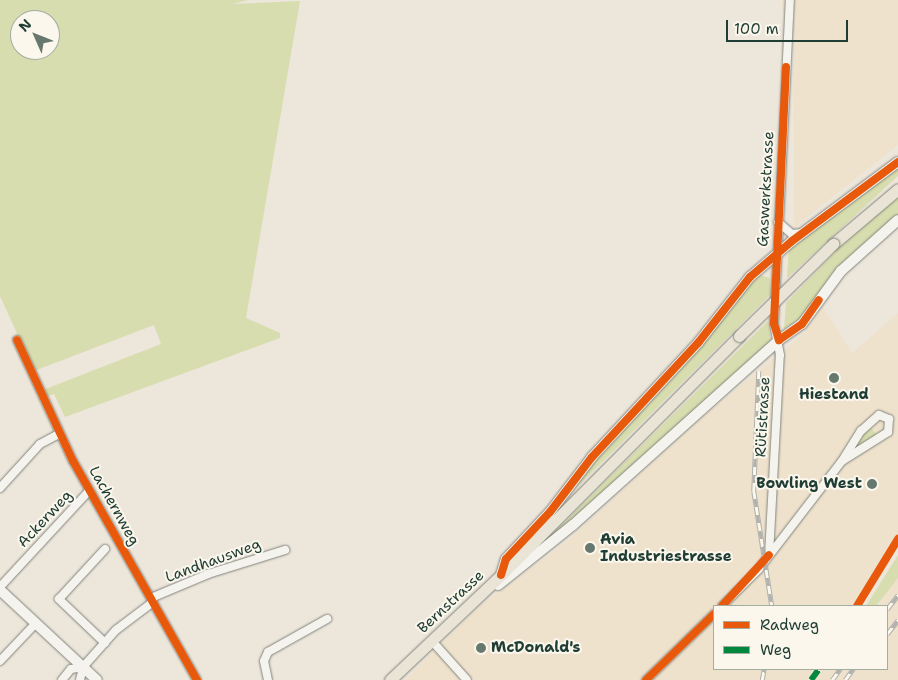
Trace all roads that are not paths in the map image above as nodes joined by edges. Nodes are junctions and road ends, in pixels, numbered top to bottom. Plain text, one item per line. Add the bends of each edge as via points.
1 (790, 0) edge
2 (898, 162) edge
3 (898, 189) edge
4 (898, 220) edge
5 (778, 222) junction
6 (804, 233) junction
7 (777, 253) junction
8 (17, 340) dead end
9 (779, 340) junction
10 (59, 434) junction
11 (842, 461) junction
12 (0, 488) edge
13 (89, 491) junction
14 (105, 549) dead end
15 (285, 550) dead end
16 (769, 555) junction
17 (501, 576) junction
18 (0, 589) edge
19 (152, 600) junction
20 (471, 605) junction
21 (723, 605) edge
22 (713, 615) edge
23 (327, 618) dead end
24 (36, 623) junction
25 (432, 641) junction
26 (105, 643) junction
27 (0, 662) edge
28 (83, 667) junction
29 (62, 680) edge
30 (80, 680) edge
31 (97, 680) edge
32 (197, 680) edge
33 (268, 680) edge
34 (390, 680) edge
35 (467, 680) edge
36 (646, 680) edge

1 - 5 street, Gaswerkstrasse
2 - 6 street
3 - 17 main road, Bernstrasse, bridge via 833,244
4 - 9 street via 841,271 802,324
5 - 6 street via 792,234
5 - 7 street, Gaswerkstrasse
6 - 7 street
7 - 9 street, Gaswerkstrasse via 774,324
7 - 17 street via 750,277 681,363 592,457 550,512 506,559
8 - 10 street, Lachernweg
9 - 16 street, Rütistrasse
9 - 20 street via 559,536
10 - 12 street via 40,444
10 - 13 street, Lachernweg
11 - 11 street via 888,432 891,425 888,418 879,415 866,425
11 - 16 street
13 - 18 street, Ackerweg
13 - 19 street, Lachernweg
14 - 26 street via 59,599
15 - 19 street, Landhausweg via 208,574
16 - 21 street
17 - 20 main road, Bernstrasse
18 - 24 street
19 - 26 street, Landhausweg via 126,620
19 - 32 street, Lachernweg
20 - 25 main road, Bernstrasse
22 - 36 street
23 - 33 street via 268,652 264,661
24 - 27 street
24 - 28 street
25 - 34 main road, Bernstrasse
25 - 35 street
26 - 28 street, Landhausweg
28 - 29 street via 71,670
28 - 30 street
28 - 31 street

